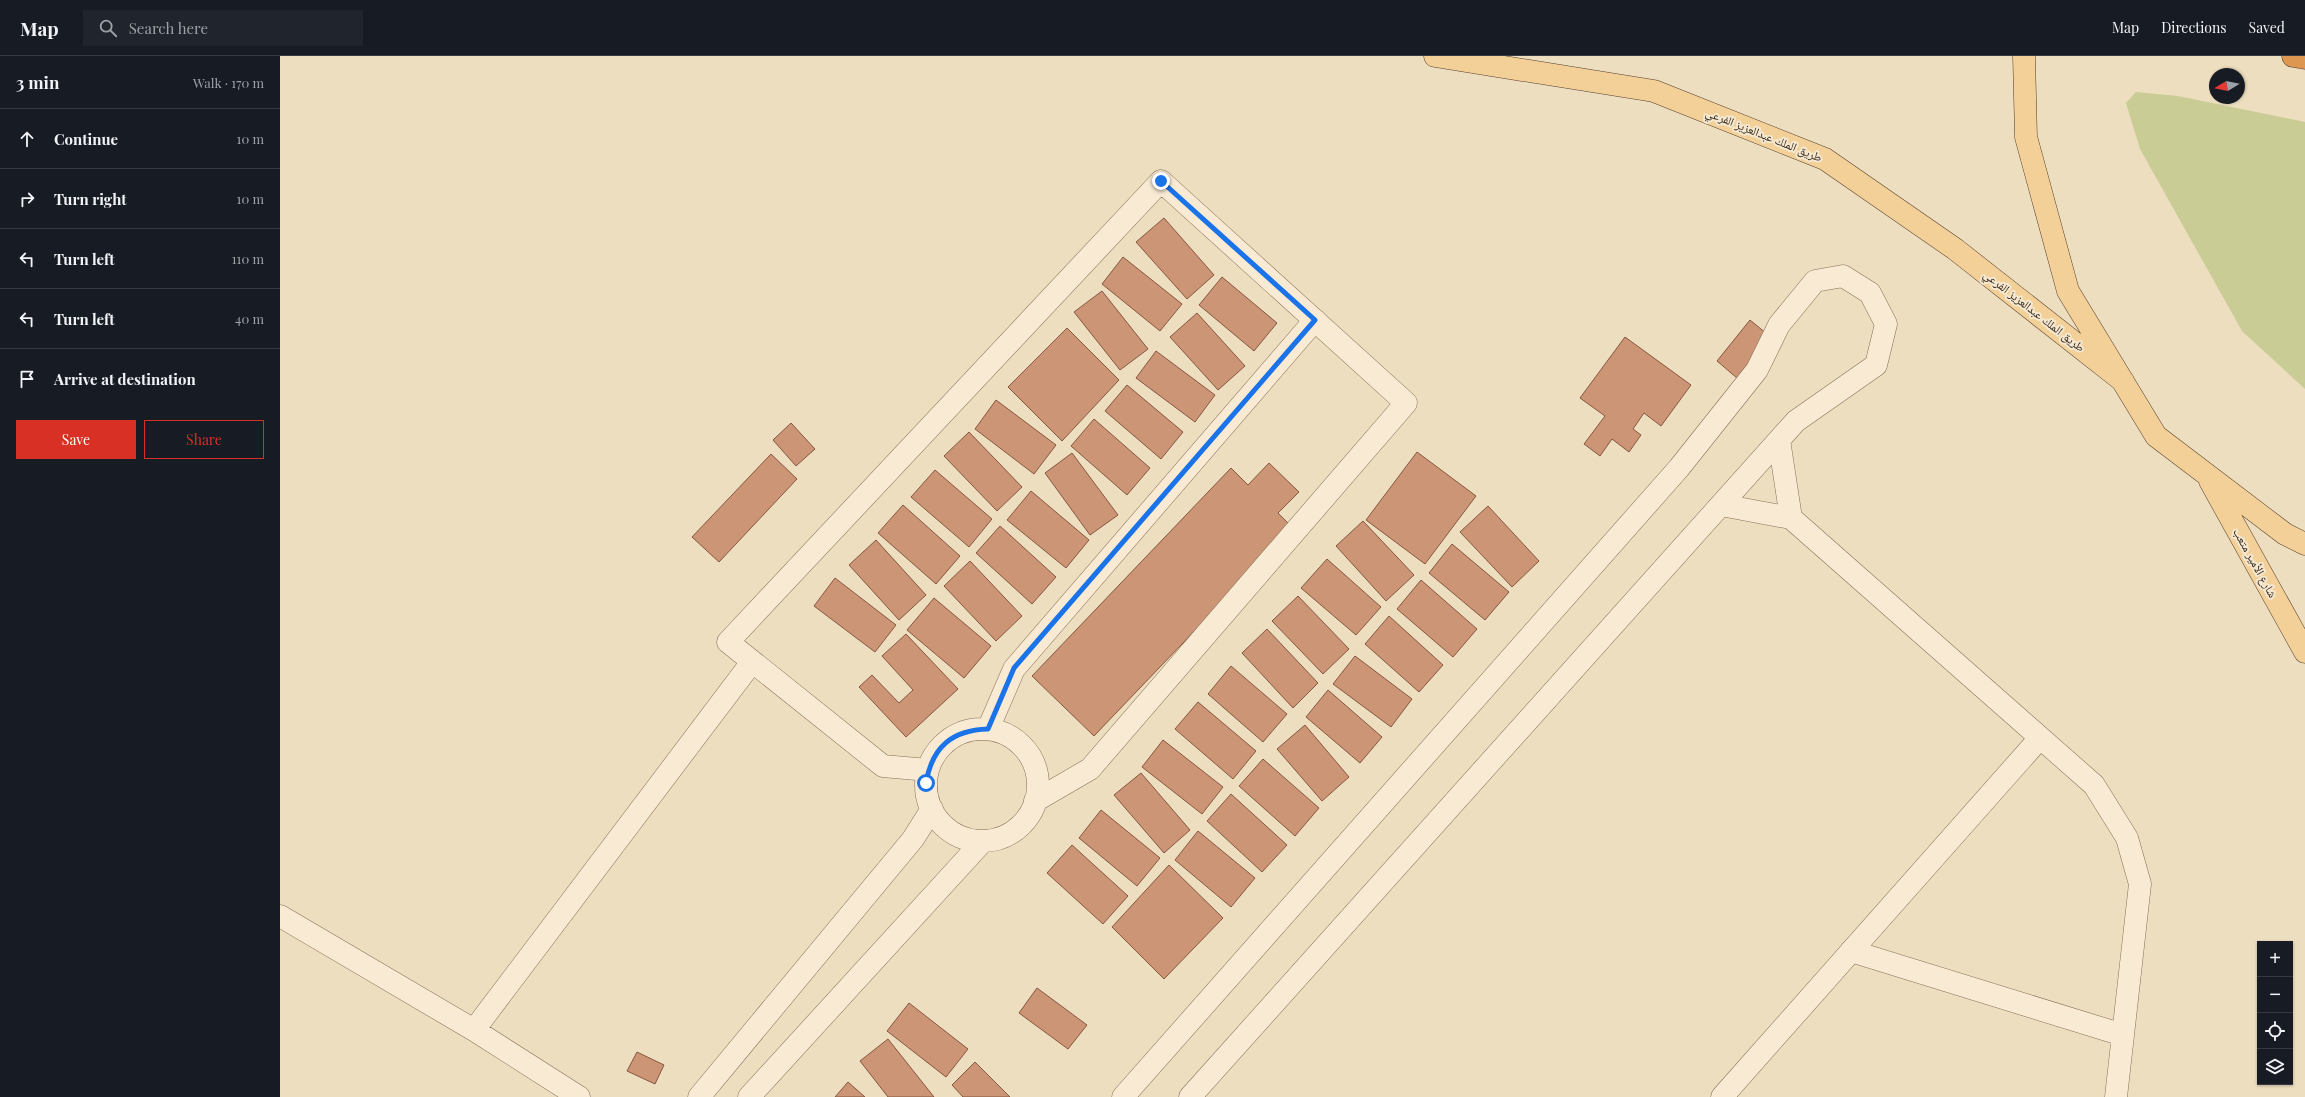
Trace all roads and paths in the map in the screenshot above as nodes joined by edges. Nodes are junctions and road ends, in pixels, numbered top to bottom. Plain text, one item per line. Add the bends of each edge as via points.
1 (1435, 56) edge
2 (2024, 56) edge
3 (2293, 56) edge
4 (2305, 58) edge
5 (1315, 320) junction
6 (2122, 380) junction
7 (1779, 440) junction
8 (2207, 474) junction
9 (1721, 505) junction
10 (1791, 518) junction
11 (2305, 544) edge
12 (2305, 652) edge
13 (752, 662) junction
14 (988, 729) junction
15 (2040, 738) junction
16 (928, 770) junction
17 (1035, 801) junction
18 (932, 809) junction
19 (983, 841) junction
20 (280, 916) edge
21 (1851, 951) junction
22 (474, 1030) junction
23 (2123, 1035) junction
24 (579, 1097) edge
25 (699, 1097) edge
26 (749, 1097) edge
27 (1122, 1097) edge
28 (1190, 1097) edge
29 (1722, 1097) edge
30 (2116, 1097) edge

1 - 6 main road, طريق الملك عبدالعزيز الفرعي via 1654,91 1825,159 1955,249
2 - 6 main road via 2026,137 2068,292
3 - 4 highway
5 - 13 street via 1161,181 728,642
5 - 14 street via 1014,668
5 - 17 street via 1406,403 1090,769
6 - 8 main road via 2156,436
7 - 9 street
7 - 10 street
7 - 27 street via 1796,421 1876,365 1886,324 1870,293 1843,276 1815,281 1779,324 1757,370 1680,468
8 - 11 main road via 2285,534
8 - 12 main road, شارع الأمير متعب
9 - 10 street
9 - 28 street
10 - 15 street
13 - 16 street via 883,766
13 - 22 street
14 - 16 street via 972,729 958,734 945,743 935,755
14 - 17 street via 1004,733 1018,742 1028,754 1036,768 1038,785
15 - 21 street
15 - 23 street via 2094,785 2127,838 2140,884
16 - 18 street via 927,797
17 - 19 street via 1028,817 1015,829 1000,838
18 - 19 street via 941,822 953,832 967,839
18 - 25 street via 913,839
19 - 26 street
20 - 22 street
21 - 23 street
21 - 29 street
22 - 24 street
23 - 30 street

